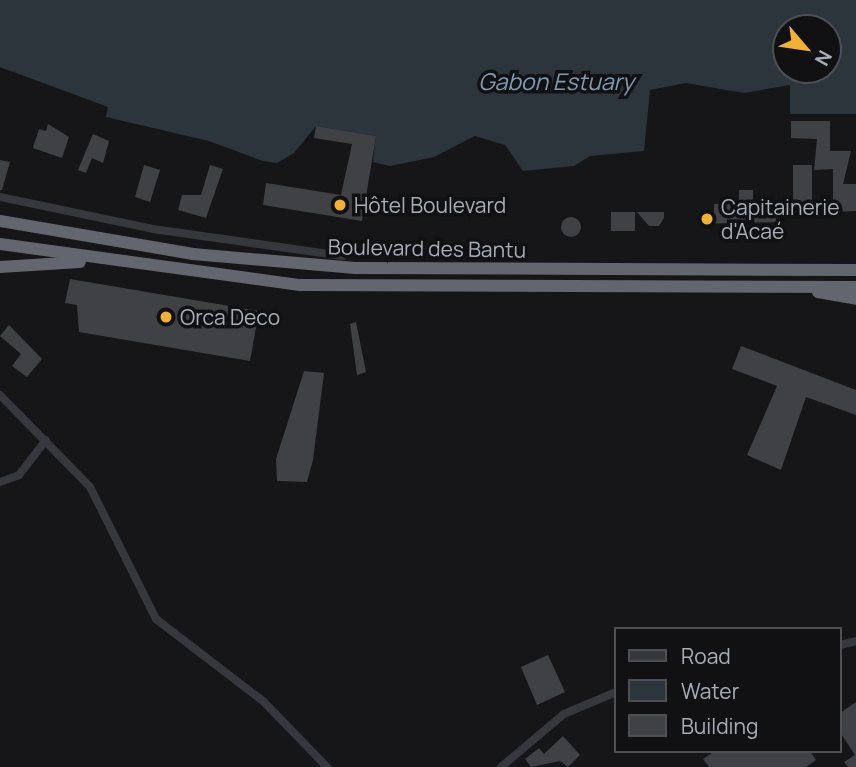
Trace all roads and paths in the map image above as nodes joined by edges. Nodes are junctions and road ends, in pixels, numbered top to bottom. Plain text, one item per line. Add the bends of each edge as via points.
1 (0, 197) edge
2 (0, 221) edge
3 (0, 244) edge
4 (343, 256) dead end
5 (97, 260) junction
6 (856, 262) edge
7 (765, 266) junction
8 (0, 267) edge
9 (856, 270) edge
10 (784, 285) junction
11 (856, 288) edge
12 (856, 299) edge
13 (2, 401) edge
14 (46, 440) junction
15 (0, 482) edge
16 (614, 693) edge
17 (323, 766) edge
18 (501, 767) edge

1 - 4 street via 126,224
2 - 7 highway, Boulevard des Bantu via 181,253 355,268
3 - 5 highway, Boulevard des Bantu
5 - 8 highway
5 - 10 highway, Boulevard des Bantu via 378,288
6 - 7 highway
7 - 9 highway, Boulevard des Bantu
10 - 11 highway, Boulevard des Bantu
10 - 12 highway
13 - 14 street
14 - 15 street via 19,475
14 - 17 street via 98,499 156,619 264,702
16 - 18 street via 564,714

